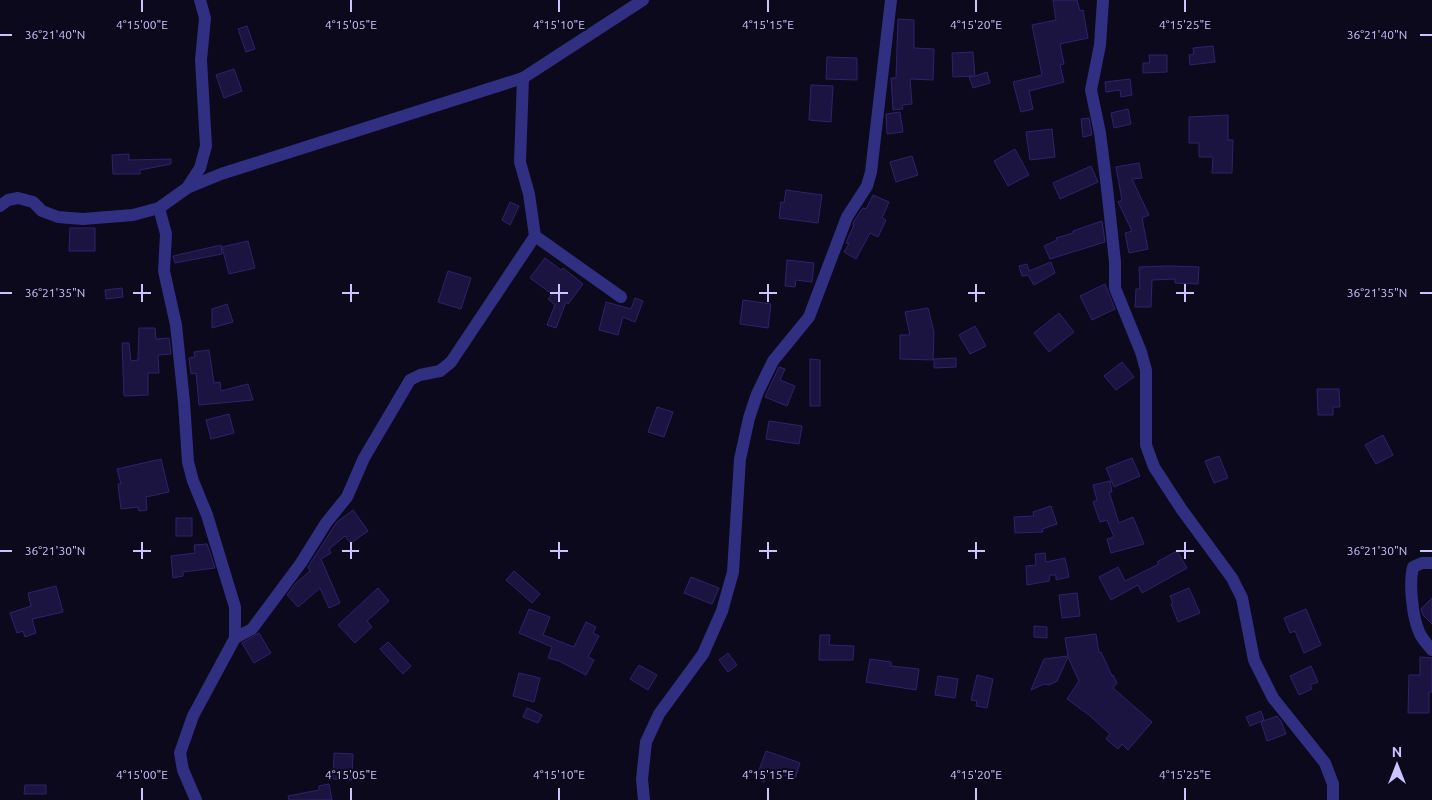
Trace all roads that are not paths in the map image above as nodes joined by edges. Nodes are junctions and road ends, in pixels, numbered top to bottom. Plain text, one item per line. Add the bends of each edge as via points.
1 (200, 0) edge
2 (643, 0) edge
3 (891, 0) edge
4 (1103, 0) edge
5 (523, 78) junction
6 (187, 188) junction
7 (0, 206) edge
8 (159, 208) junction
9 (536, 236) junction
10 (620, 297) dead end
11 (1432, 563) edge
12 (235, 638) junction
13 (1432, 650) edge
14 (196, 800) edge
15 (644, 800) edge
16 (1333, 800) edge

1 - 6 street via 205,18 201,60 206,146 200,168
2 - 5 street
3 - 15 street via 867,186 847,217 809,317 773,361 757,394 740,459 733,572 722,611 703,654 659,714 646,742 642,779
4 - 16 street via 1100,45 1091,90 1107,188 1115,288 1146,370 1146,446 1154,467 1182,510 1232,578 1242,598 1254,660 1273,698 1325,762 1333,784
5 - 6 street
5 - 9 street via 520,162
6 - 8 street
7 - 8 street via 18,198 33,202 42,211 58,217 84,219 133,215
8 - 12 street via 166,234 164,270 176,325 188,462 235,607
9 - 10 street
9 - 12 street via 451,362 440,371 410,380 364,458 347,497 252,629
11 - 13 street via 1413,567 1411,576 1416,625
12 - 14 street via 193,716 180,753 183,770

